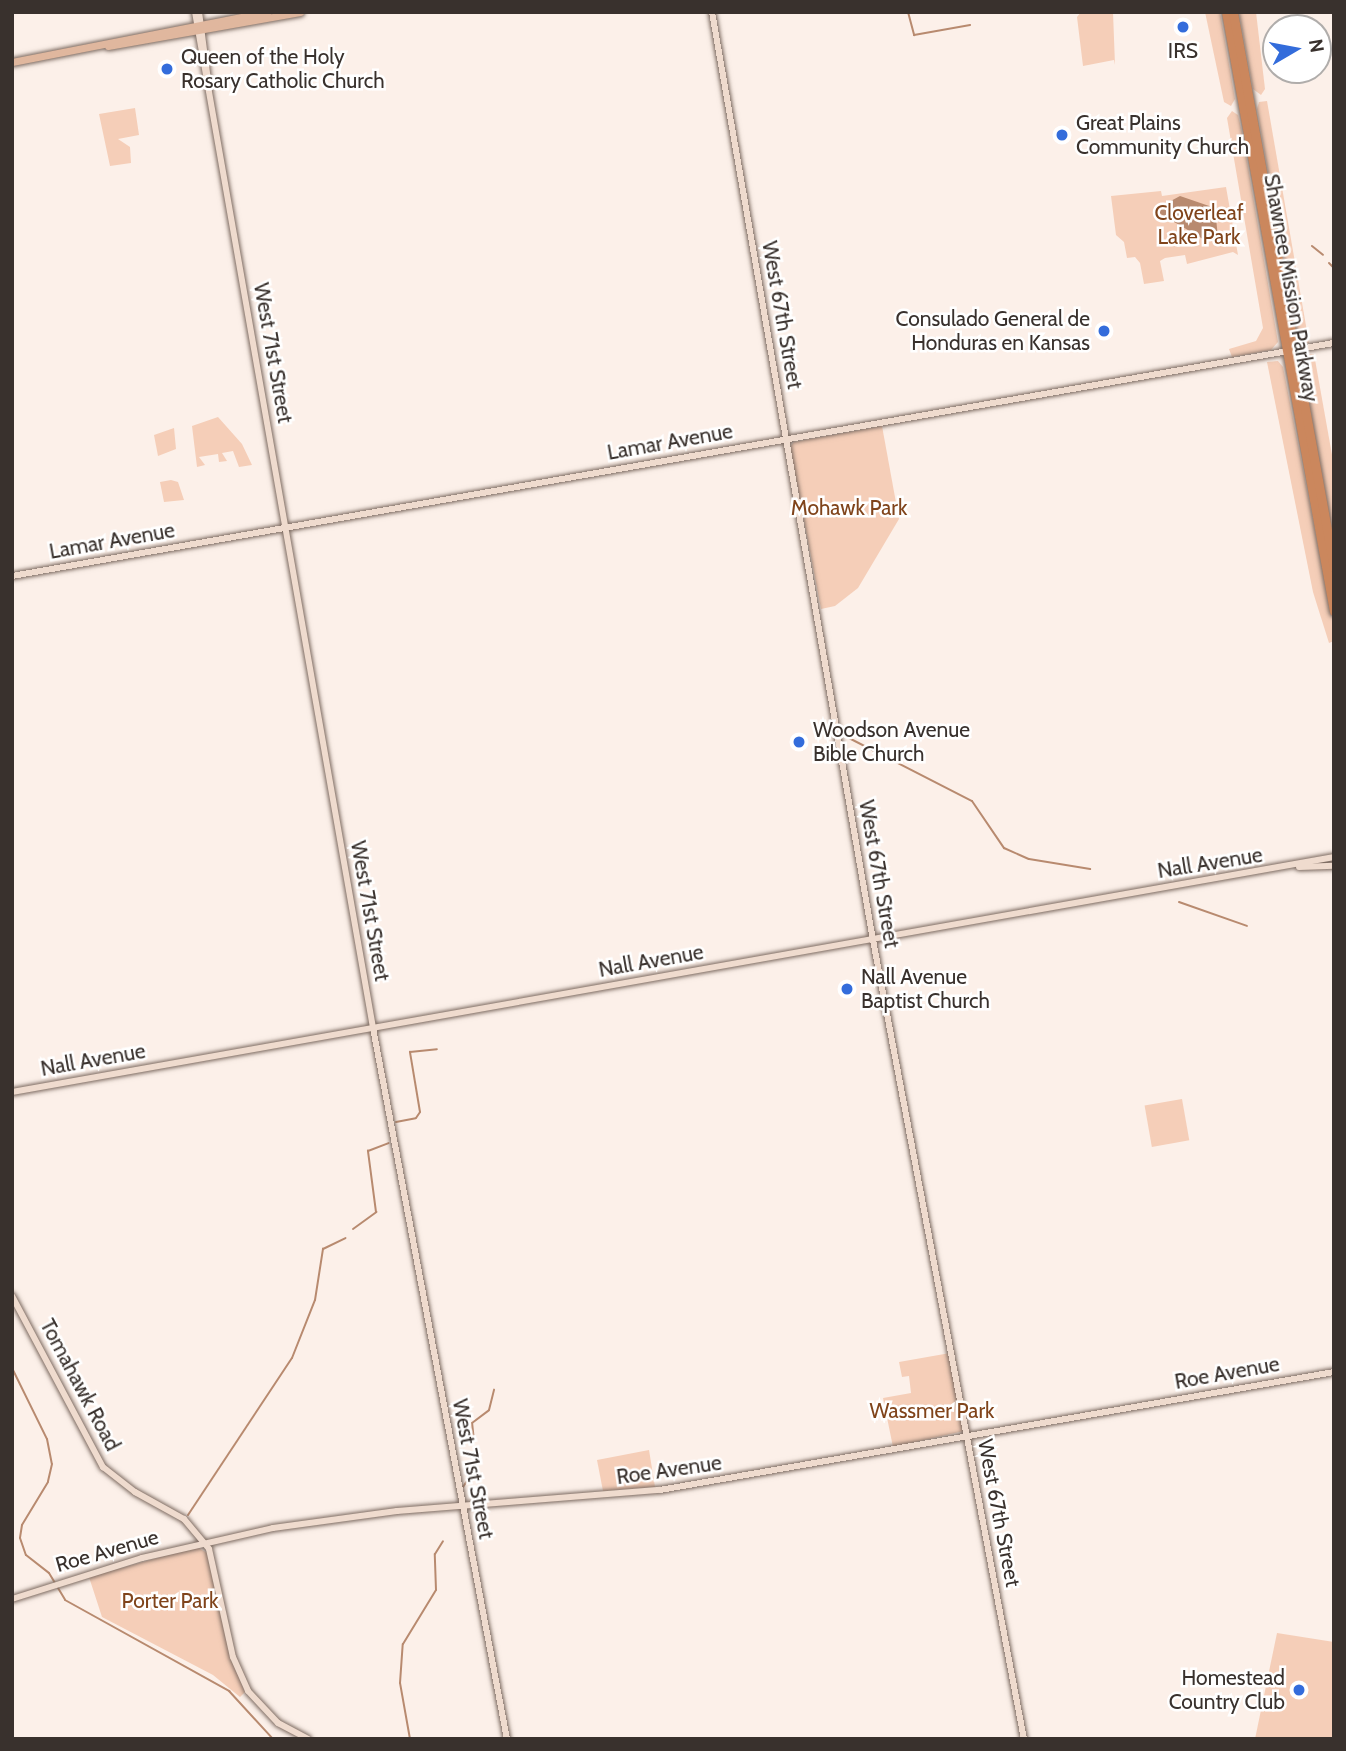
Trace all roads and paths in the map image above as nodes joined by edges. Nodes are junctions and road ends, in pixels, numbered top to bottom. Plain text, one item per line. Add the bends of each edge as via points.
1 (197, 12) edge
2 (268, 12) edge
3 (299, 12) edge
4 (712, 12) edge
5 (1226, 12) edge
6 (1233, 12) edge
7 (200, 28) junction
8 (12, 61) edge
9 (1239, 91) junction
10 (1251, 101) junction
11 (1241, 107) junction
12 (1253, 116) junction
13 (1334, 343) edge
14 (1290, 352) junction
15 (786, 440) junction
16 (286, 528) junction
17 (1334, 568) edge
18 (12, 576) edge
19 (1334, 611) edge
20 (1334, 857) edge
21 (1334, 866) edge
22 (1297, 867) junction
23 (873, 940) junction
24 (373, 1028) junction
25 (12, 1092) edge
26 (12, 1296) edge
27 (1334, 1372) edge
28 (967, 1437) junction
29 (462, 1506) junction
30 (204, 1542) junction
31 (12, 1599) edge
32 (307, 1739) edge
33 (507, 1739) edge
34 (1024, 1739) edge

1 - 7 street, West 71st Street
2 - 7 main road
3 - 7 main road
4 - 15 street, West 67th Street
5 - 9 highway, Shawnee Mission Parkway
6 - 10 highway, Shawnee Mission Parkway
7 - 8 main road
7 - 16 street, West 71st Street
9 - 10 highway
9 - 11 highway, Shawnee Mission Parkway
10 - 12 highway, Shawnee Mission Parkway
11 - 12 highway
11 - 14 highway, Shawnee Mission Parkway
12 - 14 highway, Shawnee Mission Parkway
13 - 14 street, Lamar Avenue
14 - 15 street, Lamar Avenue
14 - 17 highway, Shawnee Mission Parkway
14 - 19 highway, Shawnee Mission Parkway
15 - 16 street, Lamar Avenue
15 - 23 street, West 67th Street
16 - 18 street, Lamar Avenue
16 - 24 street, West 71st Street
20 - 22 street, Nall Avenue
21 - 22 street, Nall Avenue
22 - 23 street, Nall Avenue
23 - 24 street, Nall Avenue
23 - 28 street, West 67th Street
24 - 25 street, Nall Avenue
24 - 29 street, West 71st Street
26 - 30 street, Tomahawk Road via 98,1461 123,1484 184,1518
27 - 28 street, Roe Avenue
28 - 29 street, Roe Avenue via 660,1490
28 - 34 street, West 67th Street
29 - 30 street, Roe Avenue via 327,1519
29 - 33 street, West 71st Street
30 - 31 street, Roe Avenue
30 - 32 street, Tomahawk Road via 217,1571 241,1678 269,1716

